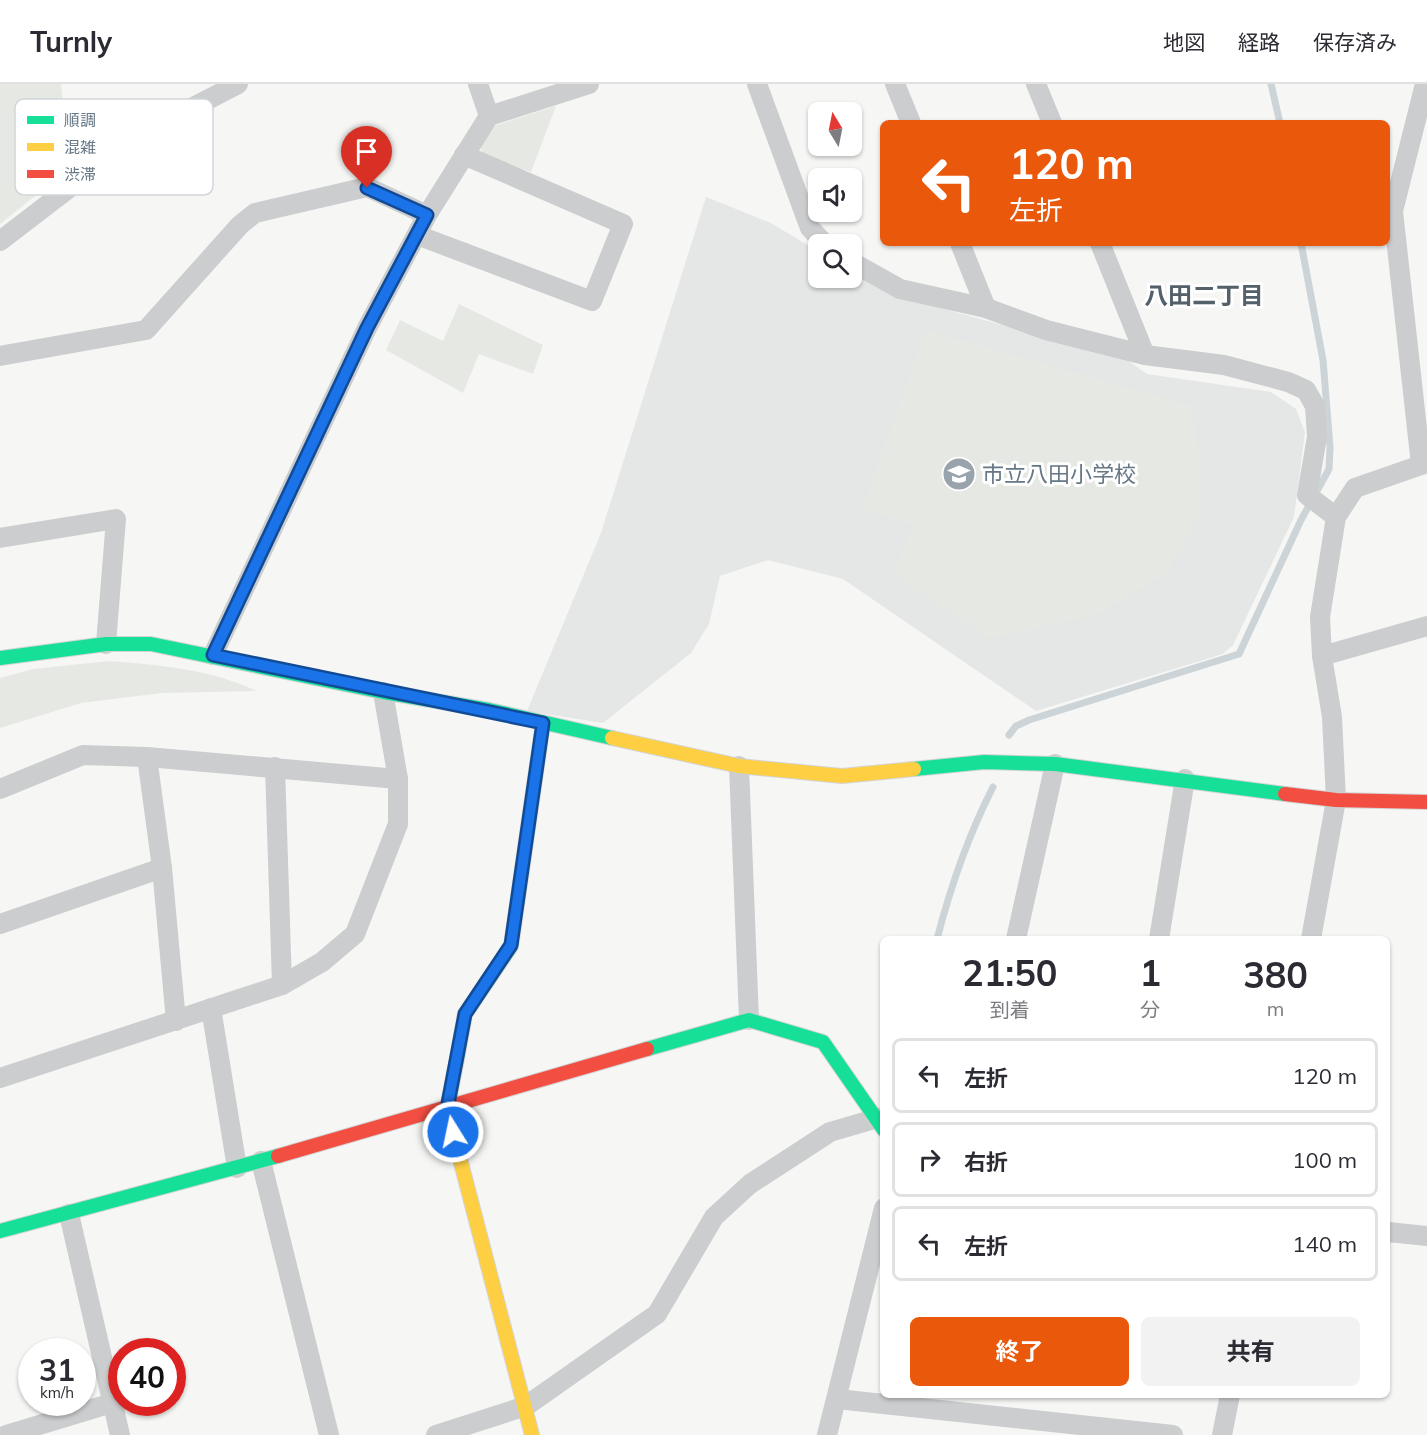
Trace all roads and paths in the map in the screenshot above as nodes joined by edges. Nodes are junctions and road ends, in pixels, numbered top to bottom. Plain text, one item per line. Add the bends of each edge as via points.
1 (238, 84) edge
2 (478, 84) edge
3 (589, 84) edge
4 (757, 84) edge
5 (895, 84) edge
6 (1036, 84) edge
7 (1425, 84) edge
8 (204, 91) edge
9 (489, 116) junction
10 (910, 120) edge
11 (1051, 120) edge
12 (464, 155) junction
13 (60, 195) edge
14 (427, 215) junction
15 (816, 234) edge
16 (417, 236) junction
17 (0, 241) edge
18 (961, 246) edge
19 (1101, 246) edge
20 (862, 268) edge
21 (986, 308) junction
22 (1145, 355) junction
23 (0, 356) edge
24 (1424, 464) edge
25 (1322, 507) junction
26 (0, 537) edge
27 (1427, 626) edge
28 (106, 644) junction
29 (213, 655) junction
30 (1322, 656) junction
31 (0, 658) edge
32 (383, 692) junction
33 (543, 723) junction
34 (147, 757) junction
35 (1054, 764) junction
36 (739, 766) junction
37 (275, 767) junction
38 (398, 779) junction
39 (1185, 779) junction
40 (0, 789) edge
41 (1336, 800) junction
42 (1427, 802) edge
43 (162, 868) junction
44 (0, 924) edge
45 (1017, 936) edge
46 (1159, 936) edge
47 (1312, 936) edge
48 (282, 985) junction
49 (211, 1008) junction
50 (749, 1020) junction
51 (176, 1021) junction
52 (0, 1078) edge
53 (447, 1109) junction
54 (880, 1123) edge
55 (880, 1124) edge
56 (261, 1161) junction
57 (237, 1168) junction
58 (69, 1214) junction
59 (0, 1231) edge
60 (1390, 1232) edge
61 (1427, 1236) edge
62 (880, 1239) edge
63 (875, 1277) edge
64 (108, 1385) edge
65 (1229, 1398) edge
66 (837, 1399) junction
67 (108, 1403) edge
68 (526, 1406) junction
69 (115, 1416) edge
70 (6, 1435) edge
71 (120, 1435) edge
72 (329, 1435) edge
73 (436, 1435) edge
74 (532, 1435) edge
75 (827, 1435) edge
76 (1173, 1435) edge
77 (1222, 1435) edge

1 - 8 street
2 - 9 street
3 - 9 street
4 - 15 street via 810,228
5 - 10 street
6 - 11 street
7 - 24 street via 1393,211
9 - 12 street
12 - 14 street
12 - 16 street via 623,224 592,301
13 - 17 street
14 - 16 street
14 - 23 street via 367,188 255,213 146,330
16 - 29 street via 367,328
18 - 21 street
19 - 22 street
20 - 21 street via 900,290
21 - 22 street via 1046,330
22 - 25 street via 1224,365 1305,390 1315,406 1317,436 1307,495
24 - 25 street via 1355,488
25 - 30 street
26 - 28 street via 116,519
27 - 30 street
28 - 29 street via 151,644
28 - 31 street
29 - 32 street
30 - 41 street via 1332,717
32 - 33 street
32 - 38 street
33 - 36 street
33 - 53 street via 511,945 465,1014
34 - 37 street
34 - 40 street via 83,755
34 - 43 street
35 - 36 street via 984,762 842,776
35 - 39 street
35 - 45 street
36 - 50 street
37 - 38 street
37 - 48 street
38 - 48 street via 398,824 355,934 322,962
39 - 41 street
39 - 46 street
41 - 42 street
41 - 47 street
43 - 44 street
43 - 51 street
48 - 49 street
49 - 51 street
49 - 57 street
50 - 53 street
50 - 54 street via 823,1042
51 - 52 street
53 - 56 street
53 - 68 street
55 - 68 street via 830,1132 750,1184 714,1217 657,1314
56 - 57 street
56 - 72 street
57 - 58 street
58 - 59 street
58 - 64 street
60 - 61 street
62 - 63 street
63 - 66 street
65 - 77 street
66 - 75 street
66 - 76 street
67 - 70 street
68 - 73 street
68 - 74 street
69 - 71 street

